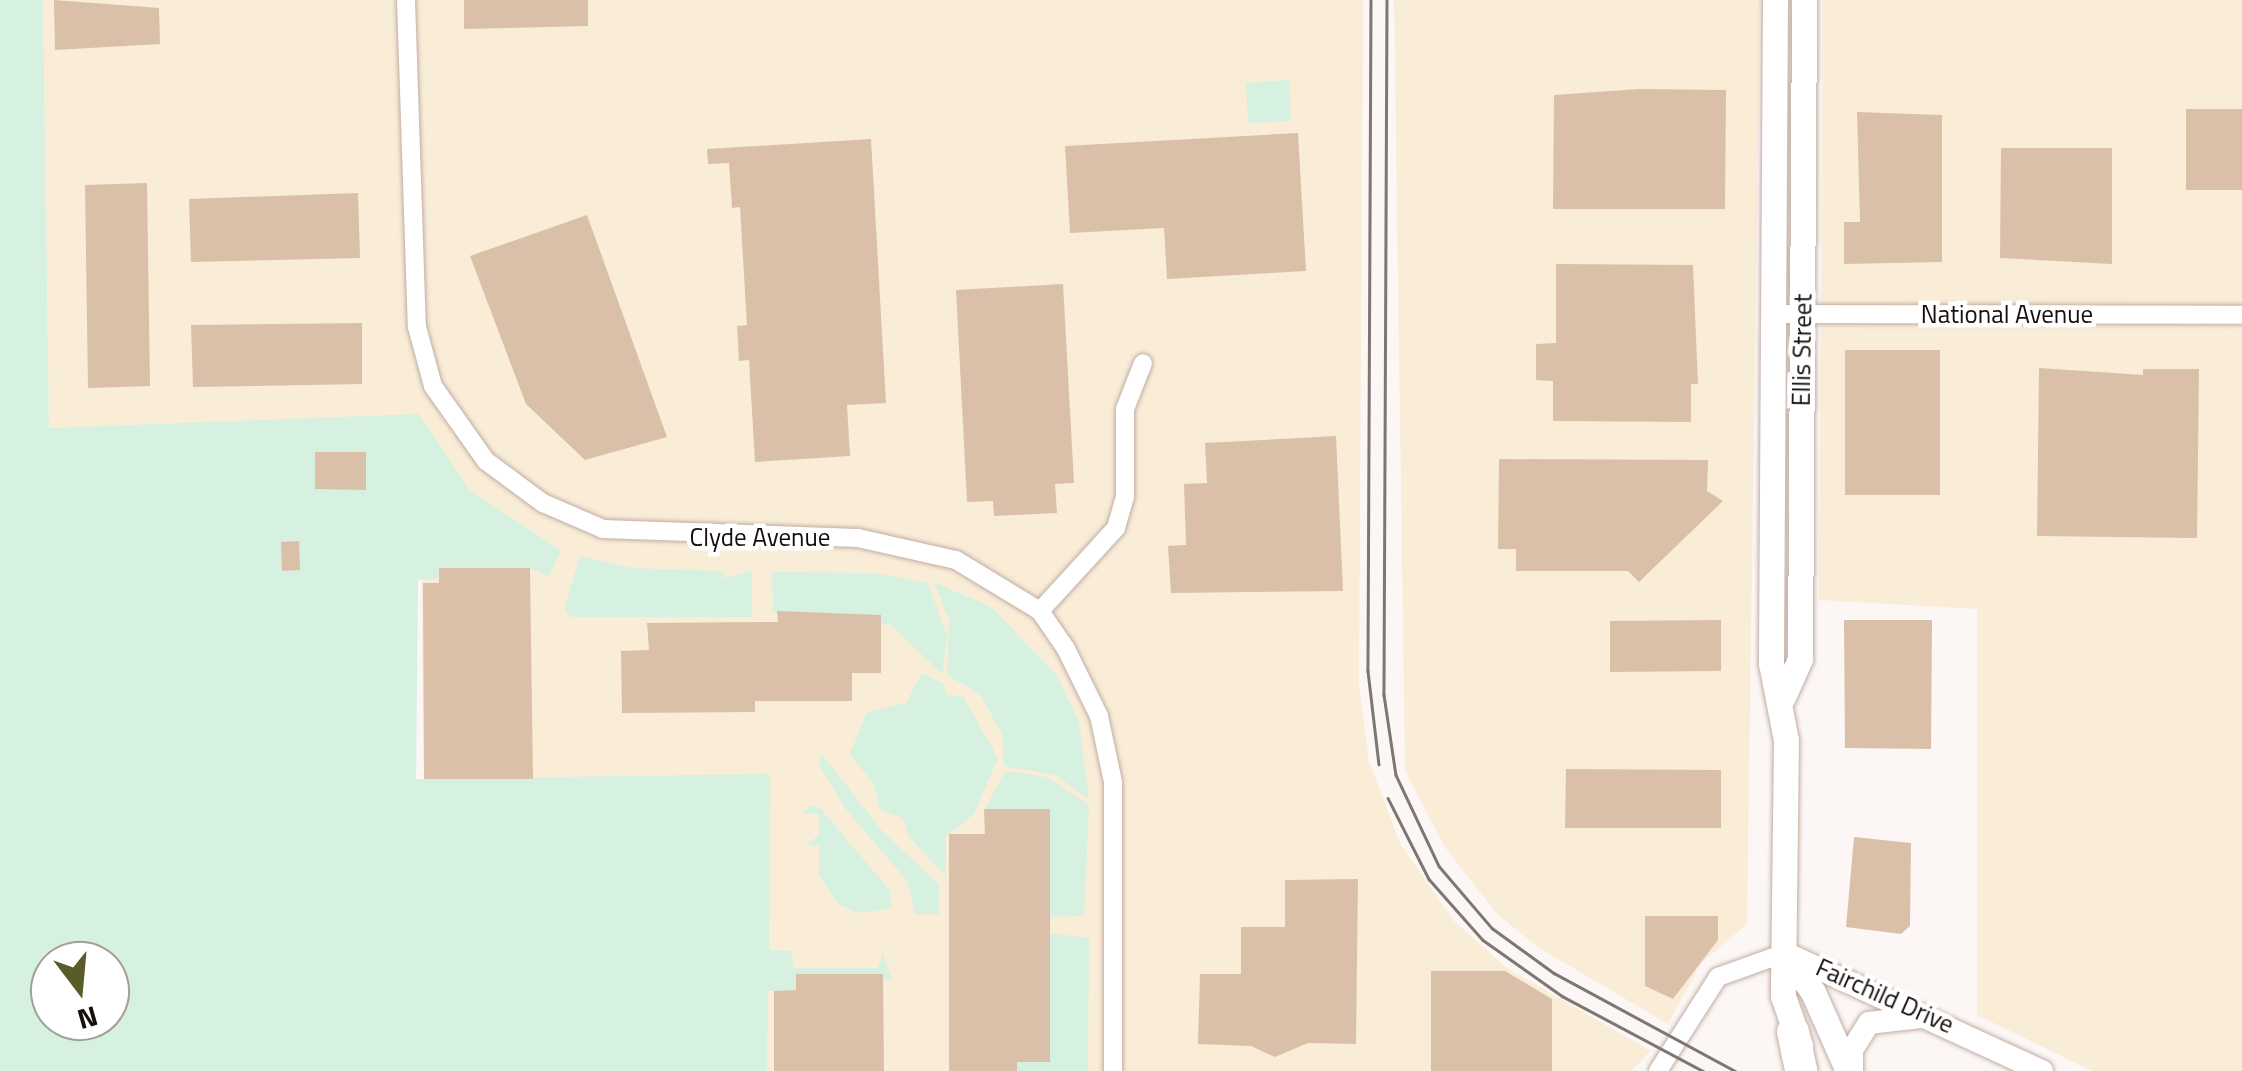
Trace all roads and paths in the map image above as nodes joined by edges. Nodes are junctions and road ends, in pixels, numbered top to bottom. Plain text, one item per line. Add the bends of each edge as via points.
1 (406, 0) edge
2 (1775, 0) edge
3 (1804, 0) edge
4 (1773, 314) junction
5 (1802, 314) junction
6 (2242, 315) edge
7 (1144, 364) dead end
8 (1040, 611) junction
9 (1783, 696) junction
10 (1785, 954) junction
11 (1947, 1023) junction
12 (1793, 1032) junction
13 (1113, 1071) edge
14 (1658, 1071) edge
15 (1802, 1071) edge
16 (1812, 1071) edge
17 (1850, 1071) edge
18 (2042, 1071) edge

1 - 8 street, Clyde Avenue via 417,326 432,386 486,461 543,503 604,529 916,546 984,573
2 - 4 main road, Ellis Street
3 - 5 main road, Ellis Street
4 - 5 street, National Avenue
4 - 9 main road, Ellis Street via 1771,663
5 - 6 street, National Avenue
5 - 9 main road, Ellis Street via 1800,659
7 - 8 street via 1125,409 1125,496 1116,528
8 - 13 street, Clyde Avenue via 1084,682 1108,748
9 - 10 main road, Ellis Street
10 - 11 street, Fairchild Drive
10 - 12 main road, Ellis Street via 1783,996
10 - 14 street, Fairchild Drive via 1718,978
10 - 17 main road via 1813,992
11 - 17 street via 1898,1015 1869,1024 1852,1050
11 - 18 street, Fairchild Drive
12 - 15 highway
12 - 16 main road, Ellis Street

